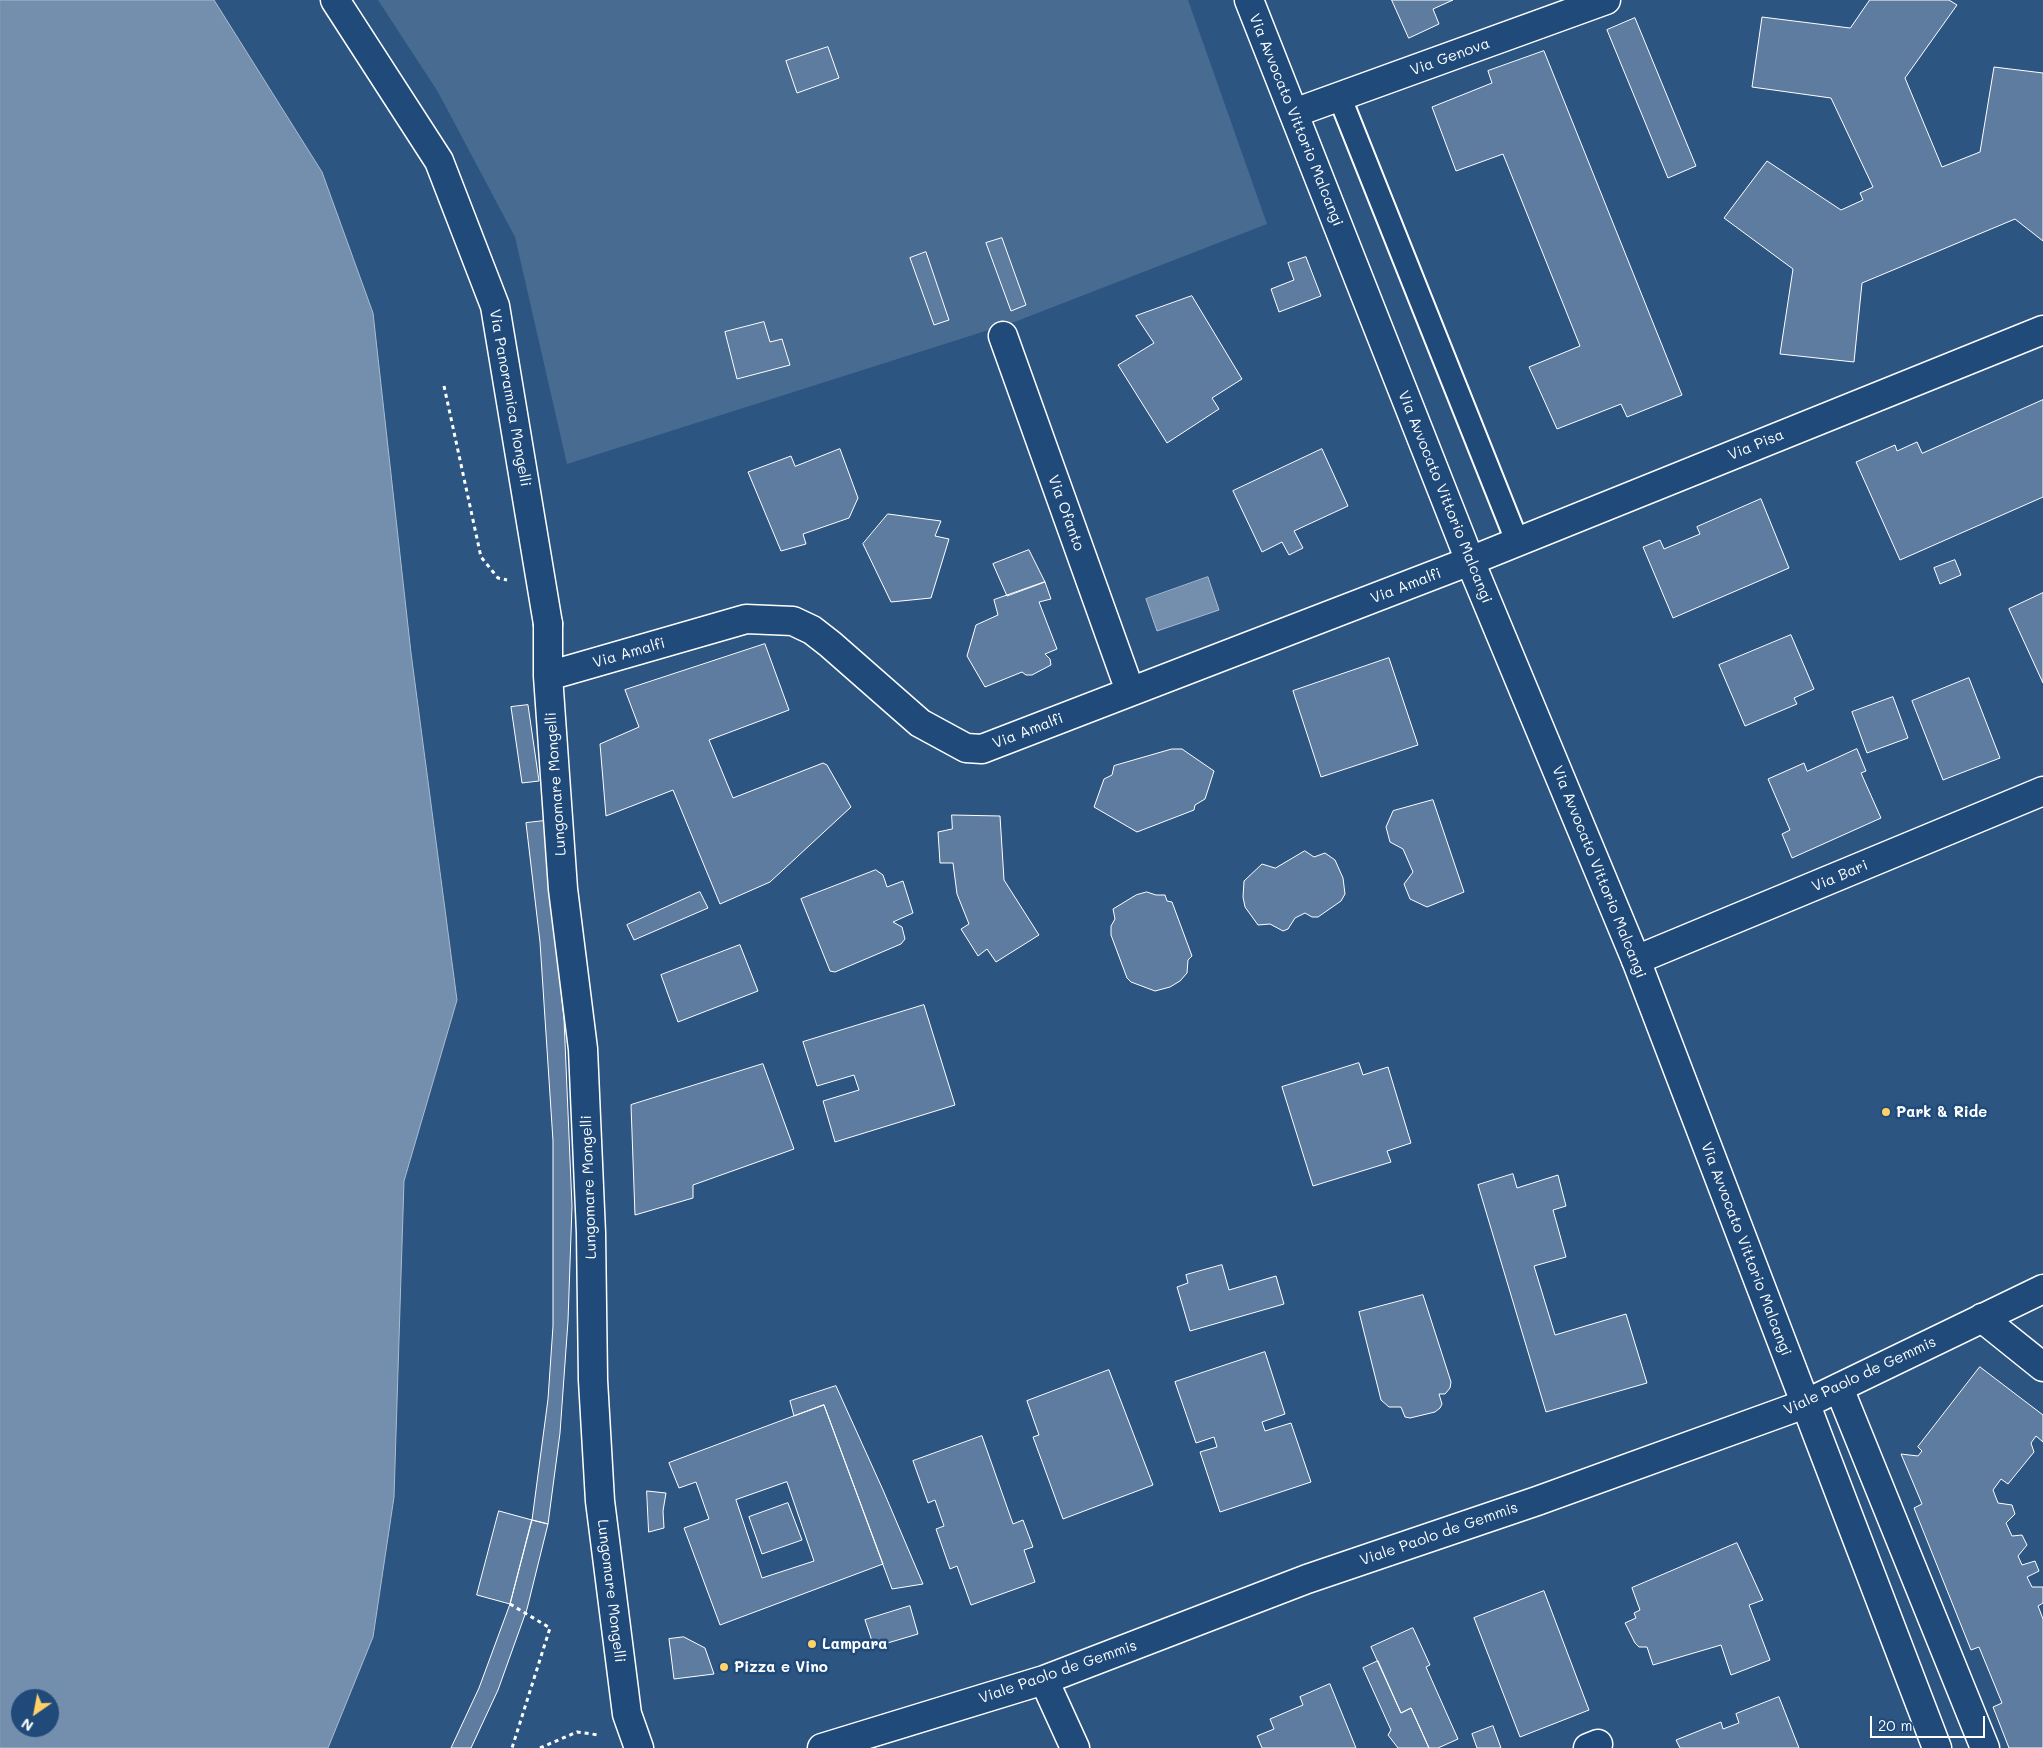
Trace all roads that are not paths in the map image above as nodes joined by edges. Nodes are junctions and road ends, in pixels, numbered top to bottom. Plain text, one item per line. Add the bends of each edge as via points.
1 (335, 0) edge
2 (1249, 0) edge
3 (1606, 0) edge
4 (1340, 98) junction
5 (1294, 113) junction
6 (2043, 330) edge
7 (1003, 336) dead end
8 (1517, 541) junction
9 (1470, 561) junction
10 (548, 624) joint
11 (548, 676) junction
12 (1130, 691) junction
13 (2043, 791) edge
14 (1636, 960) junction
15 (2043, 1289) edge
16 (1982, 1318) junction
17 (2043, 1367) edge
18 (1839, 1388) junction
19 (1805, 1404) junction
20 (1044, 1680) junction
21 (637, 1744) edge
22 (822, 1748) edge
23 (1075, 1748) edge
24 (1937, 1748) edge
25 (1985, 1748) edge

1 - 10 street, Via Panoramica Mongelli via 439,160 495,306
2 - 5 street, Via Avvocato Vittorio Malcangi
3 - 4 street, Via Genova
4 - 5 street, Via Genova
4 - 8 lane
5 - 9 street, Via Avvocato Vittorio Malcangi
6 - 8 street, Via Pisa
7 - 12 street, Via Ofanto
8 - 9 street, Via Pisa
9 - 12 street, Via Amalfi
9 - 14 street, Via Avvocato Vittorio Malcangi
10 - 11 street, Lungomare Mongelli
11 - 12 street, Via Amalfi via 746,619 771,619 793,622 812,630 920,723 966,748 982,749
11 - 21 street, Lungomare Mongelli via 563,889 583,1048 600,1501 627,1714
13 - 14 street, Via Bari
14 - 19 street, Via Avvocato Vittorio Malcangi
15 - 16 street, Viale Paolo de Gemmis
16 - 17 street
16 - 18 street, Viale Paolo de Gemmis
18 - 19 street, Viale Paolo de Gemmis
18 - 25 street
19 - 20 street, Viale Paolo de Gemmis via 1537,1501 1307,1579
19 - 24 street, Via Avvocato Vittorio Malcangi
20 - 22 street, Viale Paolo de Gemmis
20 - 23 street

